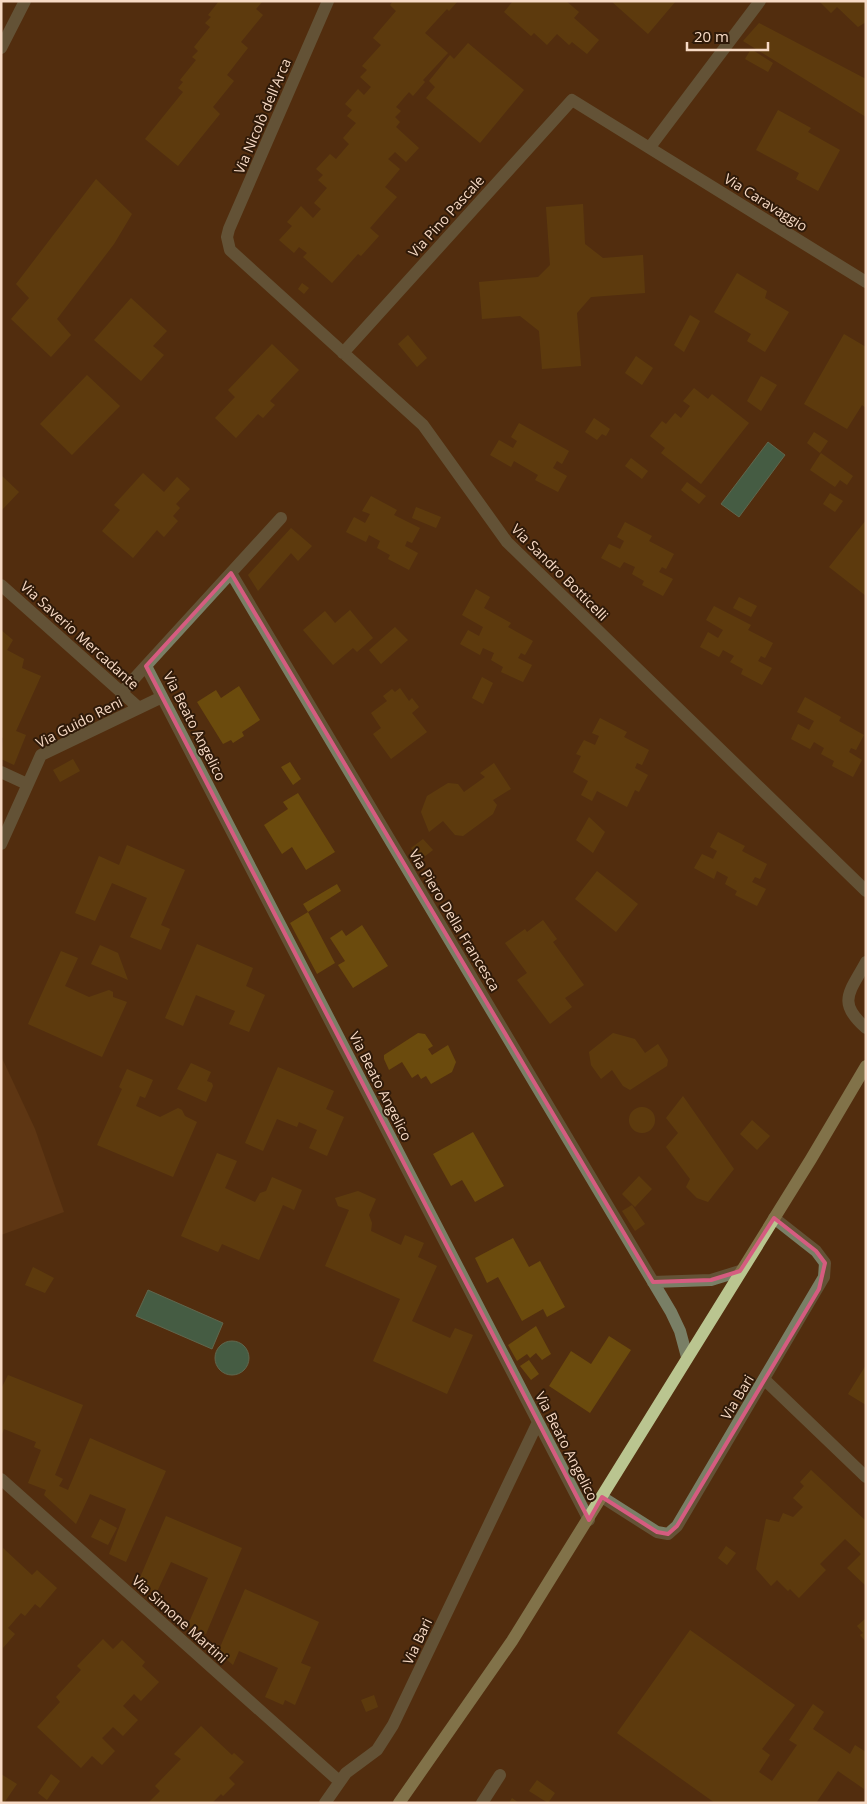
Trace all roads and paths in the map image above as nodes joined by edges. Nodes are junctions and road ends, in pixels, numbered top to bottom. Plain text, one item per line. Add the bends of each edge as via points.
1 (25, 1) edge
2 (328, 1) edge
3 (760, 1) edge
4 (1, 48) edge
5 (572, 100) joint
6 (650, 147) junction
7 (228, 244) joint
8 (866, 282) edge
9 (343, 353) junction
10 (282, 518) dead end
11 (231, 574) junction
12 (1, 585) edge
13 (146, 666) junction
14 (121, 693) junction
15 (162, 697) junction
16 (138, 708) junction
17 (1, 772) edge
18 (27, 784) junction
19 (1, 844) edge
20 (866, 890) edge
21 (866, 962) edge
22 (866, 1028) edge
23 (866, 1066) edge
24 (774, 1218) junction
25 (740, 1271) junction
26 (653, 1282) junction
27 (687, 1357) junction
28 (765, 1380) junction
29 (538, 1422) junction
30 (866, 1478) edge
31 (1, 1479) edge
32 (602, 1497) junction
33 (588, 1520) junction
34 (500, 1775) dead end
35 (339, 1782) junction
36 (324, 1803) edge
37 (399, 1803) edge
38 (482, 1803) edge

1 - 4 street
2 - 7 street, Via Nicolò dell'Arca via 229,229
3 - 6 street
5 - 6 street, Via Caravaggio
5 - 9 street, Via Pino Pascale
6 - 8 street, Via Caravaggio
7 - 9 street, Via Sandro Botticelli via 234,255
9 - 20 street, Via Sandro Botticelli via 423,424 507,542
10 - 11 street
11 - 13 street
11 - 26 street, Via Piero Della Francesca
12 - 14 street, Via Saverio Mercadante
13 - 14 street
13 - 15 street, Via Beato Angelico
14 - 16 street, Via Saverio Mercadante
15 - 16 street, Via Guido Reni
15 - 29 street, Via Beato Angelico
16 - 18 street, Via Guido Reni via 41,755
17 - 18 street
18 - 19 street, Via Guido Reni
21 - 22 street via 847,1001 849,1011
23 - 24 main road
24 - 25 main road
24 - 28 street, Via Bari via 816,1250 825,1262 824,1277
25 - 26 street via 711,1280
25 - 27 main road
26 - 27 street, Via Piero Della Francesca via 680,1331
27 - 32 main road
28 - 30 street
28 - 32 street, Via Bari via 677,1526 668,1534 657,1532
29 - 33 street, Via Beato Angelico
29 - 35 street, Via Bari via 393,1725 377,1750
31 - 35 street, Via Simone Martini
32 - 33 main road
33 - 37 main road via 512,1641
34 - 38 street
35 - 36 street, Via Bari

